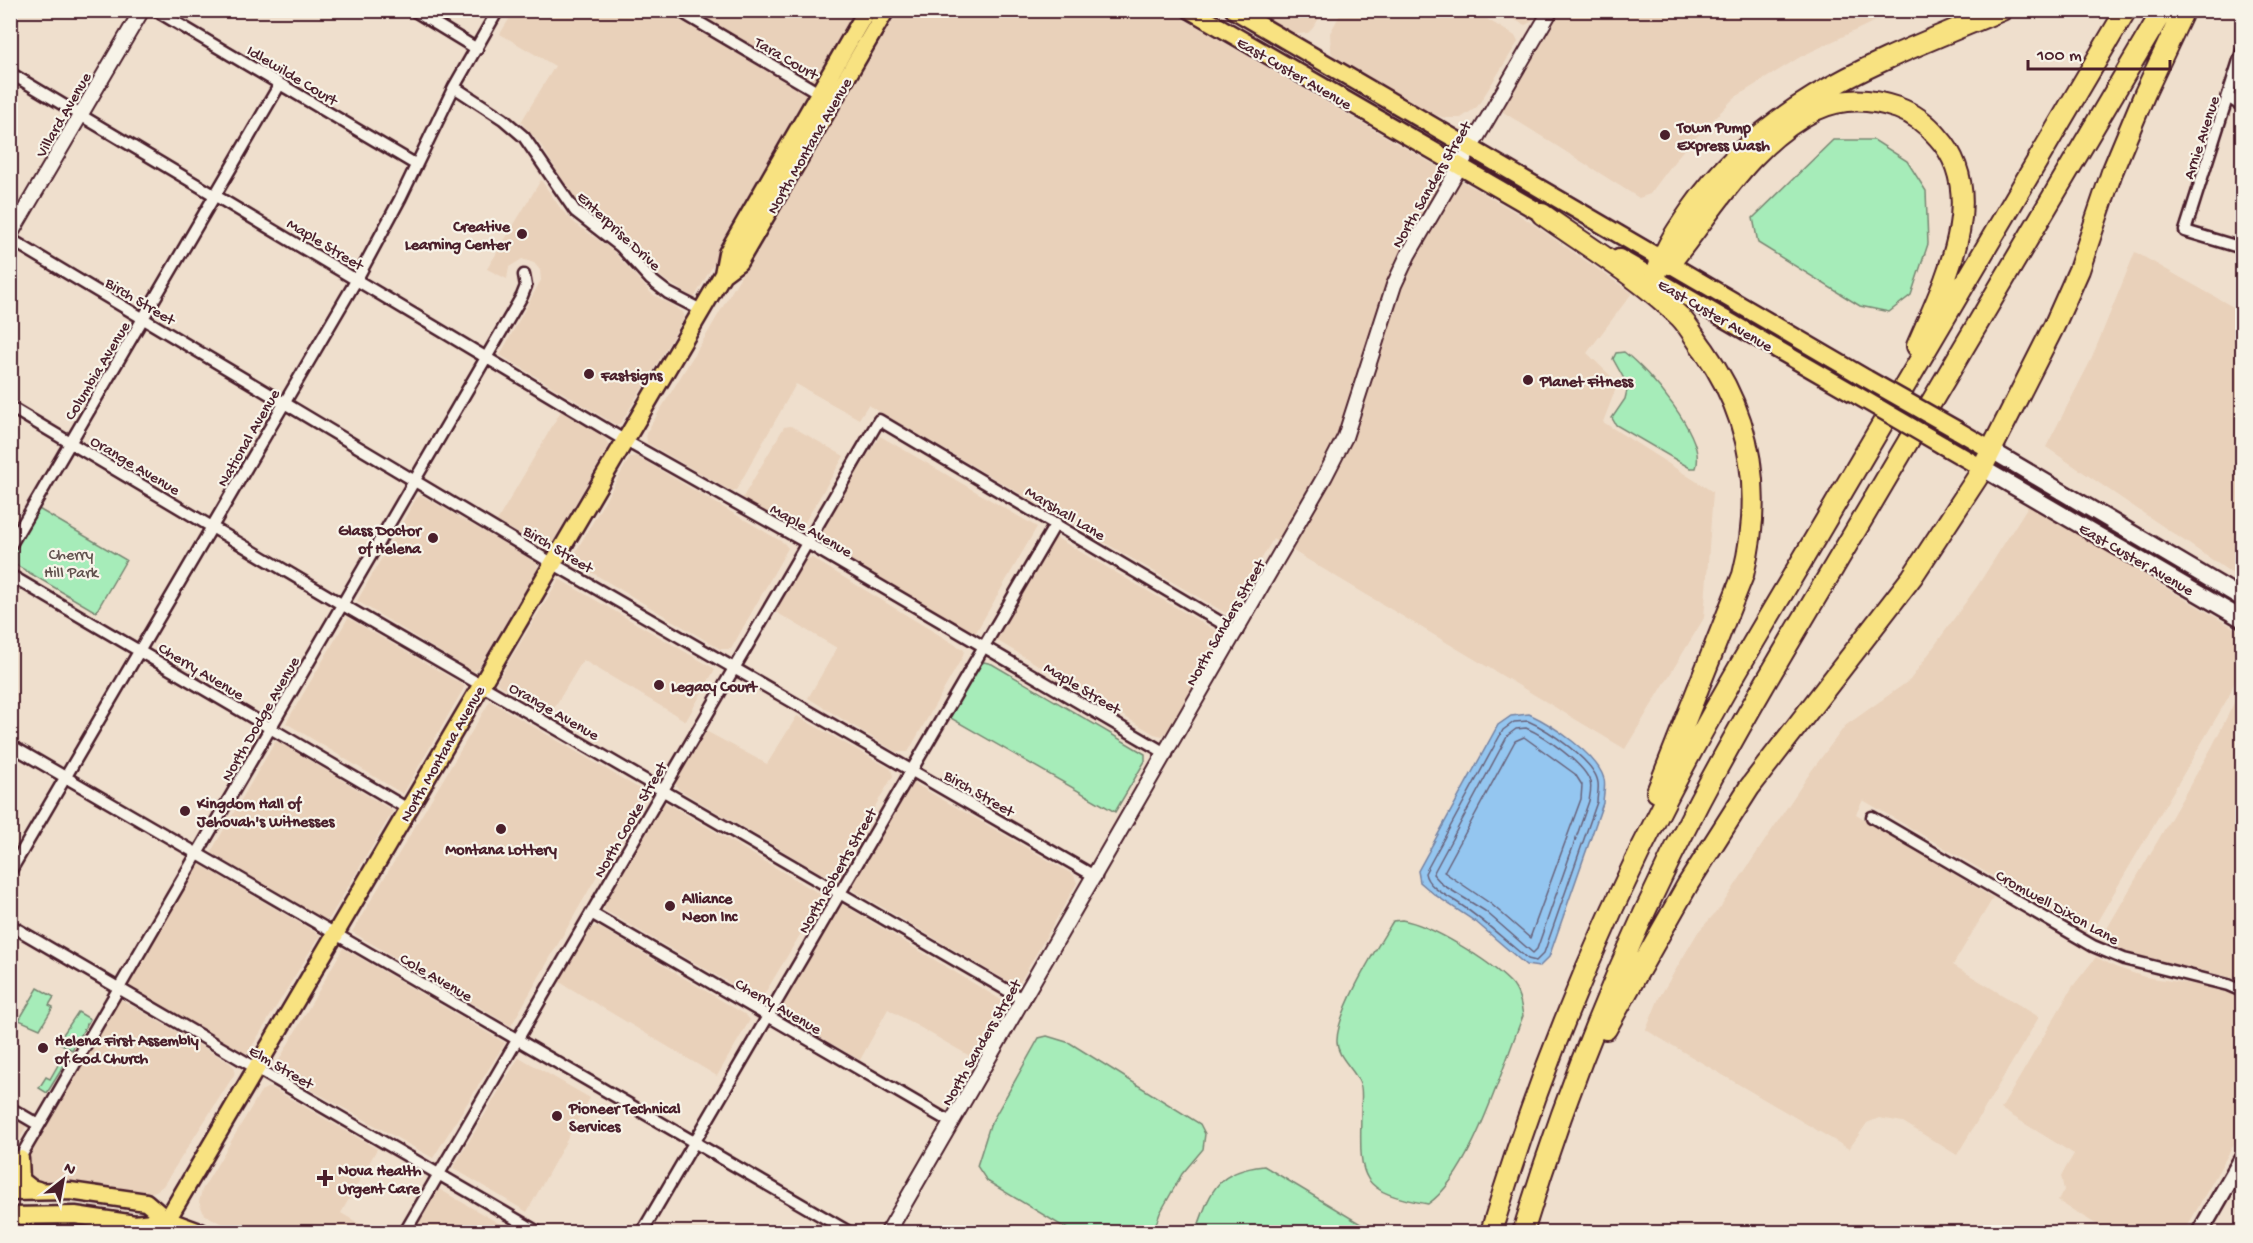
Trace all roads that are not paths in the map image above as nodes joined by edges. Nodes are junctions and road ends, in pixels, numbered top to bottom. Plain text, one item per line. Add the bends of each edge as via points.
1 (142, 10) edge
2 (155, 10) edge
3 (413, 10) edge
4 (498, 10) edge
5 (678, 10) edge
6 (867, 10) edge
7 (886, 10) edge
8 (1190, 10) edge
9 (1234, 10) edge
10 (1551, 10) edge
11 (2002, 10) edge
12 (2126, 10) edge
13 (2163, 10) edge
14 (2184, 10) edge
15 (477, 49) junction
16 (2242, 51) edge
17 (10, 74) edge
18 (280, 84) junction
19 (453, 87) junction
20 (819, 93) junction
21 (2228, 97) junction
22 (2242, 106) edge
23 (81, 115) junction
24 (1471, 147) junction
25 (415, 164) junction
26 (1460, 167) junction
27 (216, 195) junction
28 (1542, 214) junction
29 (10, 235) edge
30 (10, 239) edge
31 (2242, 248) edge
32 (1664, 262) junction
33 (723, 274) junction
34 (524, 275) dead end
35 (357, 279) junction
36 (1655, 279) junction
37 (701, 310) junction
38 (144, 318) junction
39 (488, 356) junction
40 (285, 402) junction
41 (10, 407) edge
42 (879, 420) joint
43 (624, 440) junction
44 (70, 443) junction
45 (1991, 450) junction
46 (1859, 464) junction
47 (1982, 468) junction
48 (416, 480) junction
49 (1056, 524) junction
50 (212, 527) junction
51 (807, 543) junction
52 (10, 546) edge
53 (552, 563) junction
54 (10, 575) edge
55 (2242, 598) edge
56 (343, 605) junction
57 (2242, 619) edge
58 (1237, 632) junction
59 (984, 647) junction
60 (140, 650) junction
61 (735, 667) junction
62 (481, 685) junction
63 (270, 729) junction
64 (10, 745) edge
65 (1167, 754) junction
66 (912, 770) junction
67 (66, 777) junction
68 (663, 790) junction
69 (408, 809) junction
70 (1872, 817) dead end
71 (198, 854) junction
72 (10, 872) edge
73 (1096, 877) junction
74 (840, 893) junction
75 (591, 913) junction
76 (1606, 923) junction
77 (10, 925) edge
78 (334, 935) junction
79 (119, 988) junction
80 (2242, 991) edge
81 (1024, 1000) junction
82 (768, 1016) junction
83 (517, 1040) junction
84 (256, 1068) junction
85 (1571, 1091) junction
86 (10, 1108) edge
87 (952, 1123) junction
88 (39, 1125) junction
89 (694, 1143) junction
90 (20, 1159) junction
91 (2242, 1159) edge
92 (438, 1174) junction
93 (10, 1175) edge
94 (38, 1190) junction
95 (10, 1192) edge
96 (10, 1215) edge
97 (164, 1226) edge
98 (200, 1233) edge
99 (405, 1233) edge
100 (538, 1233) edge
101 (642, 1233) edge
102 (849, 1233) edge
103 (888, 1233) edge
104 (1491, 1233) edge
105 (1523, 1233) edge
106 (2200, 1233) edge

1 - 23 street, Villard Avenue
2 - 18 street, Idlewilde Court
3 - 15 street
4 - 15 street, National Avenue
5 - 20 street, Tara Court
6 - 20 main road, North Montana Avenue
7 - 33 main road, North Montana Avenue via 739,261
8 - 26 main road, East Custer Avenue
9 - 24 main road, East Custer Avenue
10 - 24 street, North Sanders Street
11 - 32 highway via 1876,63 1808,98 1772,123 1704,192
12 - 46 highway
13 - 85 highway via 1711,782 1638,928
14 - 45 highway via 2112,172 2079,270
15 - 19 street, National Avenue
16 - 21 street, Arnie Avenue
17 - 23 street, Maple Street
18 - 25 street, Idlewilde Court
18 - 27 street, Columbia Avenue
19 - 25 street, National Avenue
19 - 37 street, Enterprise Drive via 524,137 575,211 620,246 650,279
20 - 33 main road, North Montana Avenue via 727,253
21 - 22 street
21 - 31 street, Arnie Avenue via 2185,231
23 - 27 street, Maple Street
23 - 29 street, Villard Avenue
24 - 26 street, North Sanders Street
24 - 32 main road, East Custer Avenue
25 - 35 street, National Avenue
26 - 28 main road, East Custer Avenue
26 - 58 street, North Sanders Street via 1394,285 1346,437
27 - 35 street, Maple Street
27 - 38 street, Columbia Avenue
28 - 36 main road, East Custer Avenue
28 - 76 highway via 1681,318 1730,392 1745,434 1752,475 1752,540 1743,575
30 - 38 street, Birch Street
32 - 36 highway
32 - 45 main road, East Custer Avenue, bridge
32 - 46 highway via 1734,177 1789,128 1815,111 1839,101 1863,99 1906,110 1926,123 1944,143 1959,173 1959,230 1936,301
33 - 37 main road, North Montana Avenue
34 - 39 street, North Dodge Avenue via 526,286 522,296
35 - 39 street, Maple Street
35 - 40 street, National Avenue
36 - 47 main road, East Custer Avenue, bridge
37 - 43 main road, North Montana Avenue
38 - 40 street, Birch Street
38 - 44 street, Columbia Avenue
39 - 43 street, Maple Street
39 - 48 street, North Dodge Avenue
40 - 48 street, Birch Street
40 - 50 street, National Avenue
41 - 44 street, Orange Avenue
42 - 49 street, Marshall Lane
42 - 51 street, North Cooke Street
43 - 51 street, Maple Avenue
43 - 53 main road, North Montana Avenue
44 - 50 street, Orange Avenue
44 - 52 street, Columbia Avenue
45 - 47 highway
45 - 55 main road, East Custer Avenue
46 - 76 highway via 1689,756
47 - 57 main road, East Custer Avenue
47 - 85 highway via 1912,577 1779,747 1724,826
48 - 53 street, Birch Street
48 - 56 street, North Dodge Avenue
49 - 58 street, Marshall Lane
49 - 59 street, North Roberts Street
50 - 56 street, Orange Avenue
50 - 60 street, National Avenue
51 - 59 street, Maple Avenue
51 - 61 street, North Cooke Street
53 - 61 street, Birch Street
53 - 62 main road, North Montana Avenue
54 - 60 street, Cherry Avenue
56 - 62 street, Orange Avenue
56 - 63 street, North Dodge Avenue
58 - 65 street, North Sanders Street
59 - 65 street, Maple Street
59 - 66 street, North Roberts Street
60 - 63 street, Cherry Avenue
60 - 67 street, National Avenue
61 - 66 street, Birch Street
61 - 68 street, North Cooke Street
62 - 68 street, Orange Avenue
62 - 69 main road, North Montana Avenue
63 - 69 street, Cherry Avenue
63 - 71 street, North Dodge Avenue
64 - 67 street, Cole Avenue
65 - 73 street, North Sanders Street
66 - 73 street, Birch Street
66 - 74 street, North Roberts Street
67 - 71 street, Cole Avenue
67 - 72 street, National Avenue
68 - 74 street, Orange Avenue
68 - 75 street, North Cooke Street
69 - 78 main road, North Montana Avenue
70 - 80 street, Cromwell Dixon Lane via 2093,946 2124,959
71 - 78 street, Cole Avenue
71 - 79 street, North Dodge Avenue
73 - 81 street, North Sanders Street
74 - 81 street, Orange Avenue
74 - 82 street, North Roberts Street
75 - 82 street, Cherry Avenue
75 - 83 street, North Cooke Street
76 - 104 highway via 1540,1084
77 - 79 street, Elm Street
78 - 83 street, Cole Avenue
78 - 84 main road, North Montana Avenue
79 - 84 street, Elm Street
79 - 88 street, North Dodge Avenue
81 - 87 street, North Sanders Street
82 - 87 street, Cherry Avenue
82 - 89 street, North Roberts Street
83 - 89 street, Cole Avenue
83 - 92 street, North Cooke Street
84 - 92 street, Elm Street
84 - 97 main road, North Montana Avenue
85 - 105 highway
86 - 88 street
87 - 103 street, North Sanders Street
88 - 90 street, North Dodge Avenue
89 - 101 street, North Roberts Street
89 - 102 street, Cole Avenue
90 - 93 street, North Dodge Avenue
90 - 94 main road via 21,1180
91 - 106 main road
92 - 99 street, North Cooke Street
92 - 100 street, Elm Street
94 - 95 main road
94 - 97 main road via 146,1202
96 - 97 main road via 75,1215
97 - 98 main road

